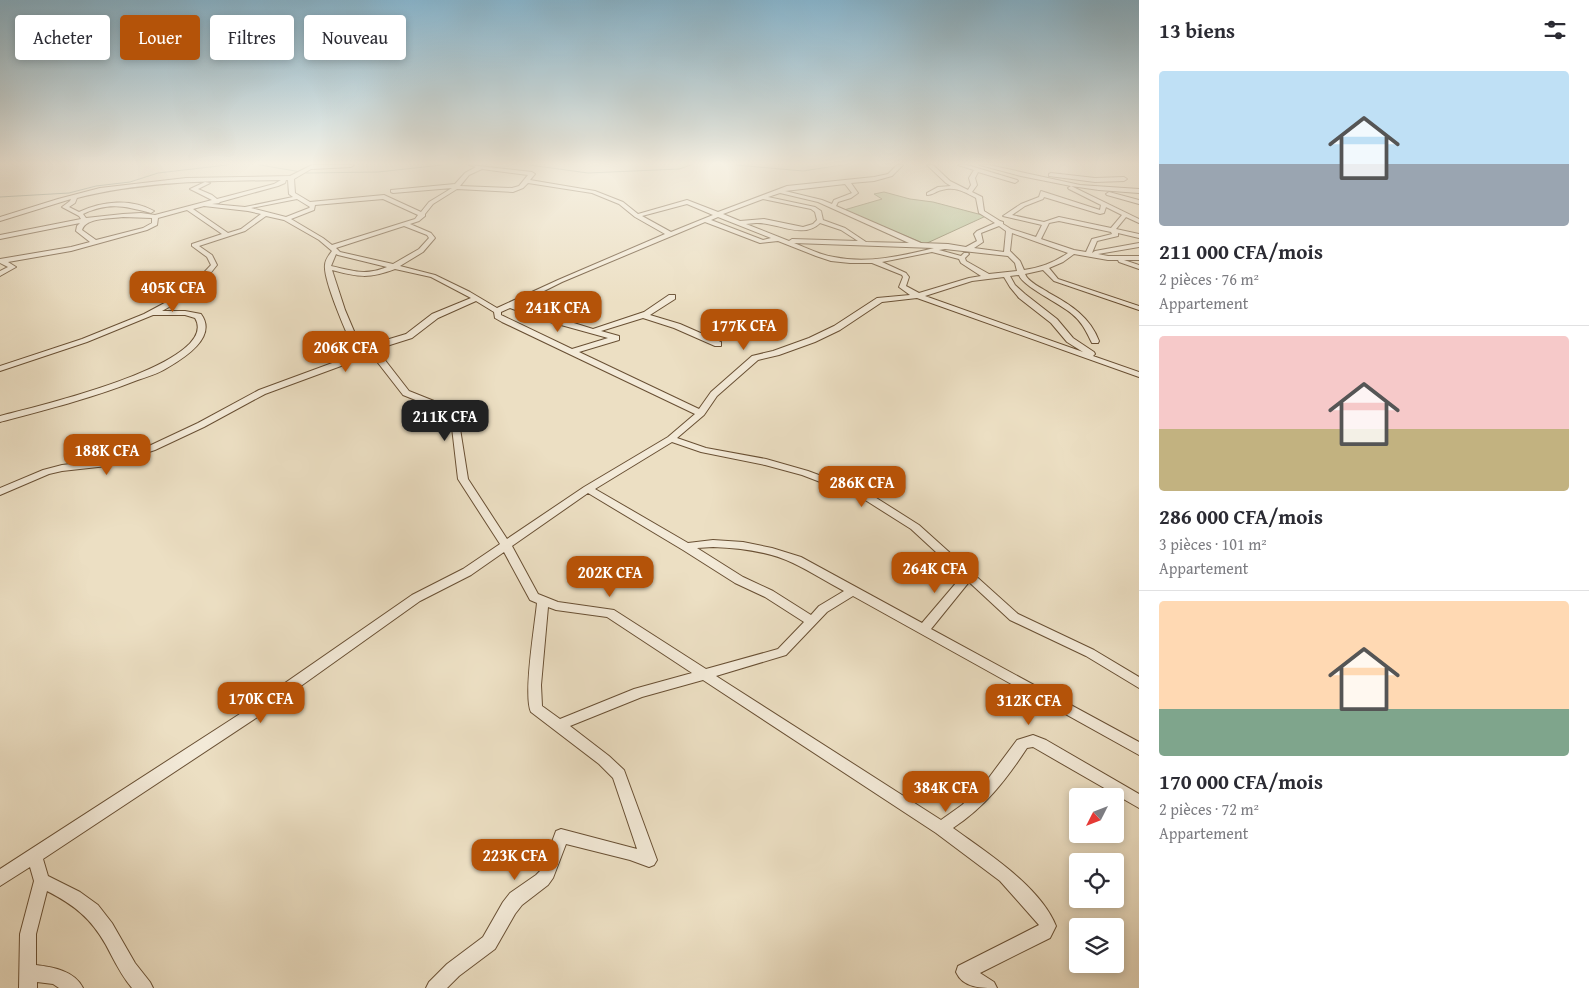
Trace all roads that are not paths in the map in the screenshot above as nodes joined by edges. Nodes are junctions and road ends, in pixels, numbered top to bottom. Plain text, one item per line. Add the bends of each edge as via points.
1 (27, 211) edge
2 (73, 211) edge
3 (85, 211) edge
4 (108, 211) edge
5 (145, 211) edge
6 (180, 211) edge
7 (192, 211) edge
8 (257, 211) edge
9 (307, 211) edge
10 (415, 211) edge
11 (425, 211) edge
12 (631, 211) edge
13 (654, 211) edge
14 (711, 211) edge
15 (727, 211) edge
16 (817, 211) edge
17 (843, 211) edge
18 (981, 211) edge
19 (1014, 211) edge
20 (1117, 211) edge
21 (266, 213) junction
22 (78, 214) junction
23 (719, 214) junction
24 (423, 215) junction
25 (1124, 215) junction
26 (131, 216) junction
27 (158, 216) junction
28 (637, 216) junction
29 (1007, 216) junction
30 (992, 217) junction
31 (0, 219) edge
32 (286, 220) junction
33 (706, 220) junction
34 (819, 221) junction
35 (1139, 221) edge
36 (86, 222) junction
37 (1000, 222) junction
38 (742, 223) junction
39 (1046, 224) junction
40 (406, 225) junction
41 (728, 229) junction
42 (1113, 229) junction
43 (887, 230) junction
44 (1009, 230) junction
45 (227, 235) junction
46 (671, 235) junction
47 (1139, 236) edge
48 (0, 237) edge
49 (775, 239) junction
50 (1038, 239) junction
51 (94, 242) junction
52 (863, 242) junction
53 (890, 245) junction
54 (906, 245) junction
55 (919, 245) junction
56 (1139, 245) edge
57 (948, 246) junction
58 (969, 249) junction
59 (332, 250) junction
60 (930, 251) junction
61 (1073, 252) junction
62 (1008, 254) junction
63 (1086, 254) junction
64 (962, 258) junction
65 (1139, 258) edge
66 (1118, 259) junction
67 (880, 260) junction
68 (0, 261) edge
69 (872, 261) junction
70 (328, 267) junction
71 (391, 267) junction
72 (1139, 267) edge
73 (1044, 268) junction
74 (1021, 272) junction
75 (0, 274) edge
76 (1006, 274) junction
77 (988, 276) junction
78 (918, 296) junction
79 (672, 297) dead end
80 (476, 298) junction
81 (509, 305) junction
82 (1139, 308) edge
83 (497, 311) junction
84 (151, 313) junction
85 (643, 315) junction
86 (594, 331) junction
87 (1094, 342) dead end
88 (718, 344) dead end
89 (365, 352) junction
90 (570, 352) junction
91 (1106, 364) junction
92 (0, 369) edge
93 (1139, 376) edge
94 (701, 414) junction
95 (0, 420) edge
96 (670, 439) junction
97 (588, 489) junction
98 (0, 492) edge
99 (507, 547) junction
100 (687, 547) junction
101 (968, 576) junction
102 (853, 591) junction
103 (543, 601) junction
104 (812, 621) junction
105 (923, 630) junction
106 (704, 673) junction
107 (1139, 682) edge
108 (558, 725) junction
109 (1139, 749) edge
110 (1139, 802) edge
111 (941, 828) junction
112 (34, 855) junction
113 (0, 878) edge
114 (42, 880) junction
115 (29, 981) edge
116 (74, 988) edge
117 (144, 988) edge
118 (435, 988) edge
119 (988, 988) edge

1 - 31 street
2 - 22 street
3 - 22 street
4 - 26 street
5 - 27 street
6 - 27 street
7 - 45 street
8 - 21 street
9 - 32 street
10 - 24 street
11 - 24 street
12 - 28 street
13 - 28 street
14 - 23 street
15 - 23 street
16 - 34 street
17 - 43 street
18 - 30 street
19 - 29 street
20 - 25 street
21 - 32 street
21 - 45 street via 248,227
22 - 36 street
23 - 33 street
23 - 38 street
24 - 40 street
25 - 35 street
25 - 42 street
26 - 27 street
26 - 36 street
27 - 51 street via 155,224 145,229
28 - 46 street
29 - 30 street
29 - 39 street
30 - 37 street
32 - 59 street via 321,238
33 - 41 street
33 - 46 street
34 - 38 street via 803,230 768,221
34 - 52 street via 843,228
36 - 48 street
36 - 51 street via 79,231
37 - 44 street
37 - 58 street via 979,232 980,242
38 - 41 street
38 - 49 street
39 - 42 street via 1049,220 1066,220
39 - 50 street
40 - 59 street
40 - 71 street via 432,238 421,250
41 - 49 street via 762,242
42 - 47 street
42 - 63 street via 1114,236 1094,240
43 - 53 street
43 - 55 street
44 - 50 street
44 - 62 street
45 - 84 street via 194,245 212,259 214,265 211,270 182,295
46 - 81 street
49 - 52 street via 814,243
49 - 69 street via 832,260
50 - 61 street
51 - 68 street
52 - 53 street
53 - 54 street
53 - 67 street via 890,252
54 - 55 street
54 - 60 street
55 - 57 street
56 - 63 street
57 - 58 street
57 - 60 street
58 - 62 street
58 - 64 street
59 - 70 street
59 - 71 street
60 - 64 street
60 - 67 street
61 - 63 street
61 - 73 street
62 - 74 street via 1018,262
63 - 66 street
64 - 77 street via 967,266
65 - 66 street
66 - 72 street
67 - 69 street
68 - 75 street via 13,267
69 - 78 street via 904,274 902,287
70 - 71 street via 364,276
70 - 89 street via 346,321
71 - 80 street via 433,276
73 - 74 street
73 - 82 street via 1056,280
74 - 76 street
74 - 87 street via 1027,282 1060,302 1089,328
76 - 77 street
76 - 91 street via 1012,286 1054,321 1070,340
77 - 78 street
78 - 91 street
78 - 94 street via 880,300 812,340 754,358 714,394
79 - 85 street
80 - 83 street
80 - 89 street via 435,316 409,336
81 - 83 street
81 - 86 street
83 - 90 street via 498,316
84 - 92 street via 131,324
84 - 95 street via 198,316 203,325 202,331 192,348 157,370 112,387
85 - 86 street
85 - 88 street
86 - 90 street via 616,338
89 - 98 street via 262,392 202,426 152,448 107,463 46,472
89 - 99 street via 378,357 406,392 446,409 455,418 463,479
90 - 94 street
91 - 93 street
94 - 96 street
96 - 97 street
96 - 101 street via 805,473 866,496 915,527
97 - 99 street
97 - 100 street
99 - 103 street via 532,593
99 - 112 street via 416,598 251,714
100 - 102 street via 708,542 782,553
100 - 104 street
101 - 105 street
101 - 107 street via 1014,617 1076,646
102 - 104 street via 829,604
102 - 105 street
103 - 106 street via 556,606 610,612
103 - 108 street via 536,708
104 - 106 street via 782,652
105 - 109 street
106 - 108 street via 618,700
106 - 111 street
108 - 118 street via 619,774 649,860 561,836 548,873 508,908 489,943
110 - 111 street via 1041,744 1028,741 1022,744 984,797
111 - 119 street via 1006,876 1043,916 1048,926 1044,932 964,972
112 - 113 street
112 - 114 street
114 - 115 street via 27,939
114 - 117 street via 92,911 131,976
115 - 116 street via 56,976

